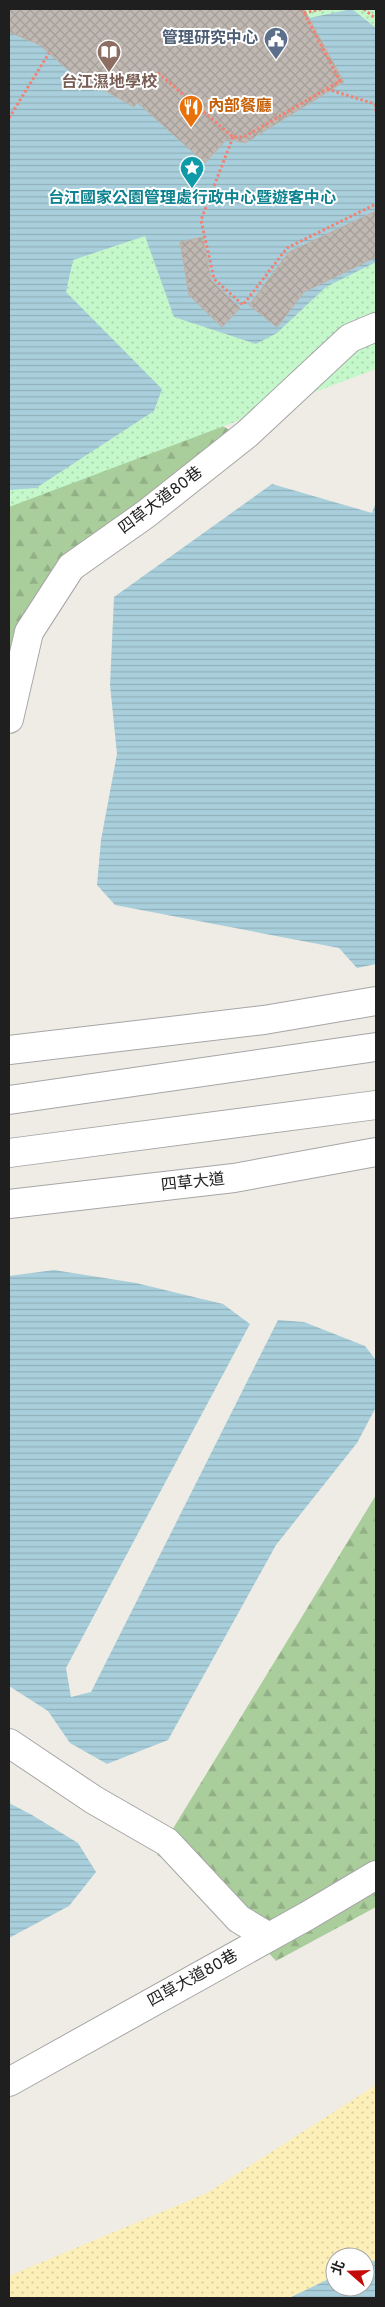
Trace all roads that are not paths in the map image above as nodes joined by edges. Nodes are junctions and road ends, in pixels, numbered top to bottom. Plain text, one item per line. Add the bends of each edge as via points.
1 (376, 327) edge
2 (9, 718) edge
3 (376, 1000) edge
4 (376, 1047) edge
5 (9, 1050) edge
6 (9, 1100) edge
7 (376, 1105) edge
8 (376, 1152) edge
9 (9, 1153) edge
10 (9, 1204) edge
11 (9, 1743) edge
12 (376, 1875) edge
13 (269, 1937) junction
14 (9, 2082) edge

1 - 2 street, 四草大道80巷 via 350,338 247,434 146,514 71,567 29,632
3 - 5 street via 264,1020
4 - 6 street
7 - 9 street
8 - 10 street, 四草大道 via 234,1178
11 - 13 street via 94,1800 167,1842 239,1919
12 - 13 street, 四草大道80巷
13 - 14 street, 四草大道80巷

